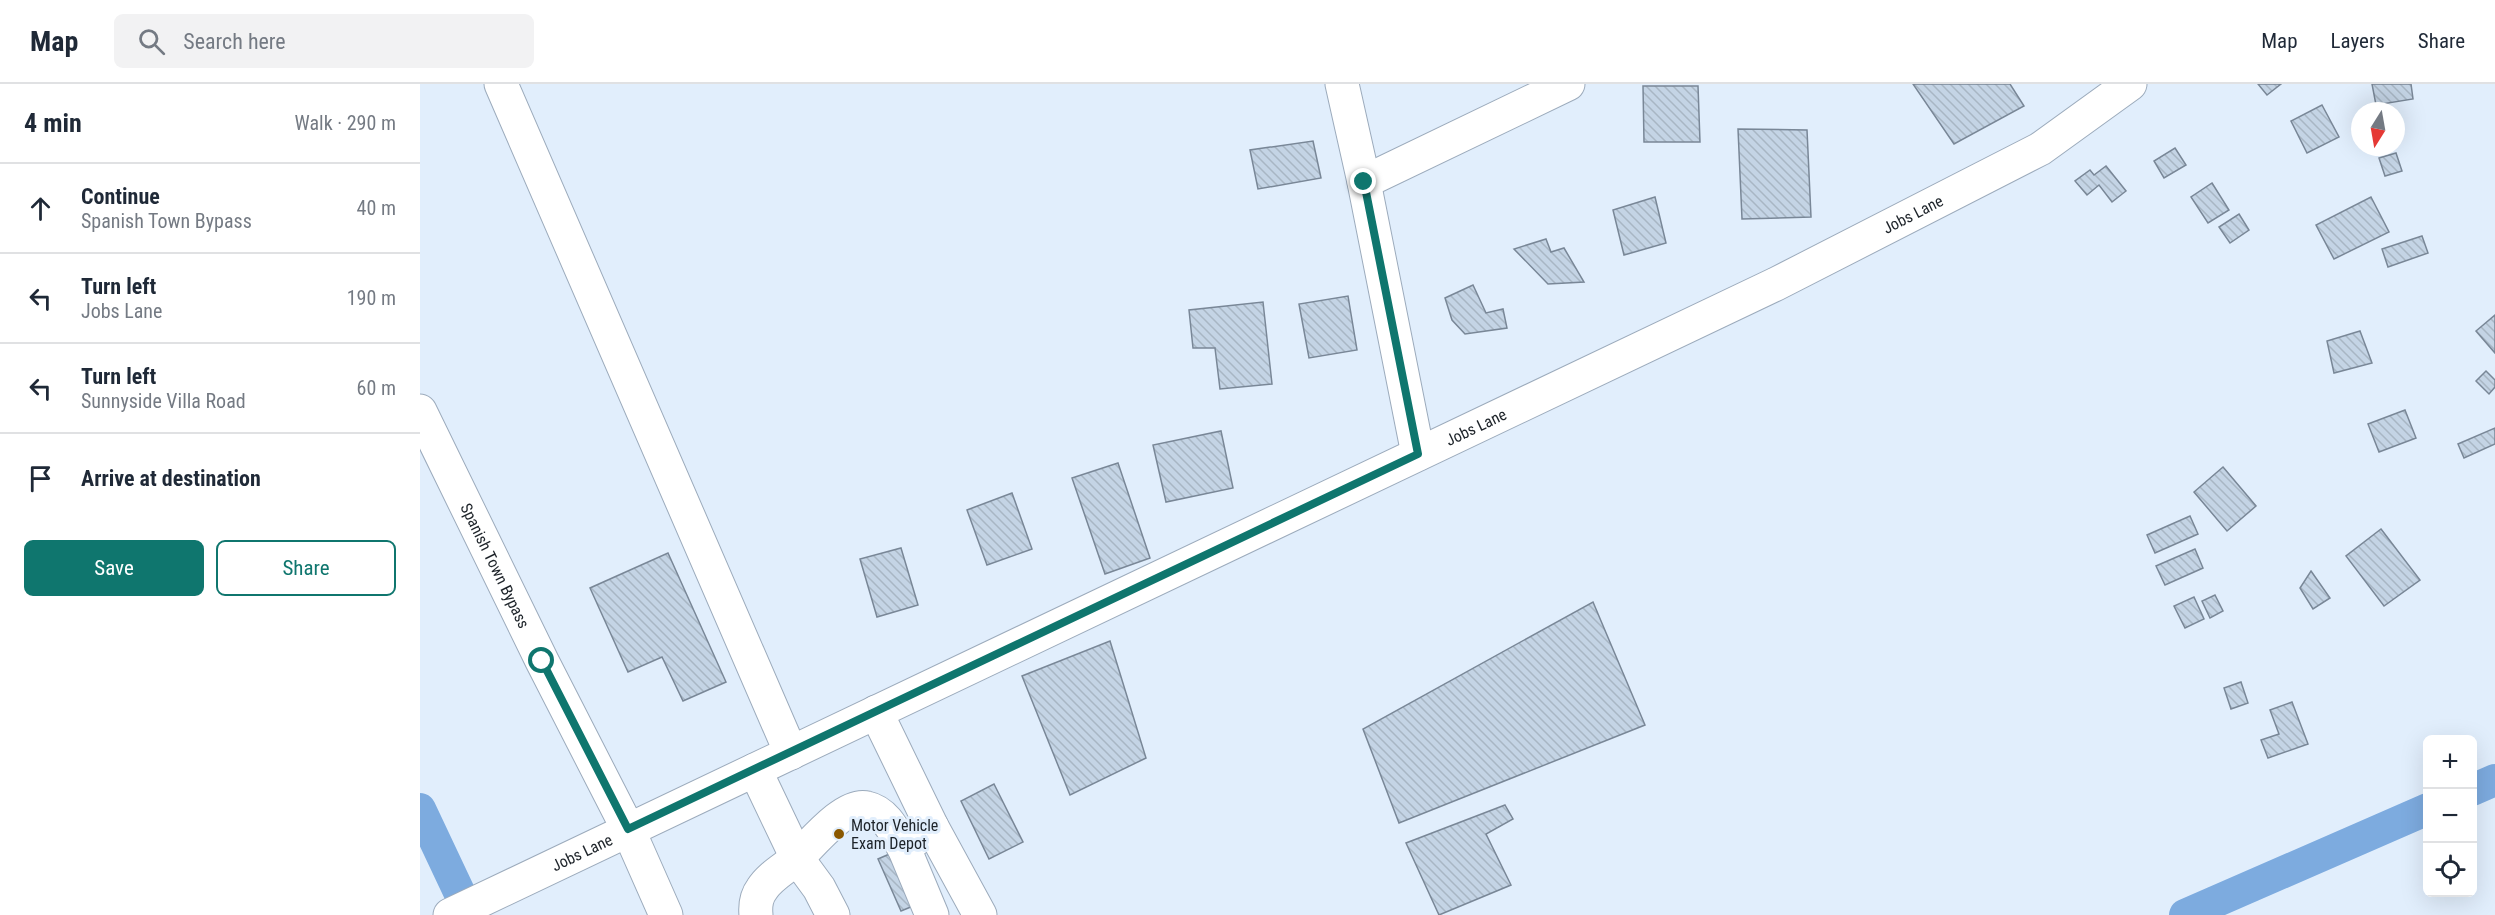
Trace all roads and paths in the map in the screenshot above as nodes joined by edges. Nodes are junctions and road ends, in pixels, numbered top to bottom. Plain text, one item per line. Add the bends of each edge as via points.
1 (501, 84) edge
2 (1342, 84) edge
3 (1568, 84) edge
4 (2130, 84) edge
5 (1364, 182) junction
6 (420, 411) edge
7 (1418, 454) junction
8 (876, 712) junction
9 (791, 753) junction
10 (755, 770) junction
11 (932, 827) junction
12 (628, 829) junction
13 (904, 848) junction
14 (797, 858) junction
15 (451, 914) edge
16 (666, 915) edge
17 (756, 915) edge
18 (832, 915) edge
19 (932, 915) edge
20 (980, 915) edge

1 - 9 street
2 - 5 street
3 - 5 street
4 - 7 street, Jobs Lane via 2040,149 1776,284
5 - 7 street
6 - 12 street, Spanish Town Bypass
7 - 8 street, Jobs Lane
8 - 9 street, Jobs Lane
8 - 11 street
9 - 10 street, Jobs Lane
10 - 12 street, Jobs Lane
10 - 14 street
11 - 13 street
11 - 20 street
12 - 15 street, Jobs Lane
12 - 16 street, Spanish Town Bypass
13 - 14 street via 884,818 867,808 858,808 830,824
13 - 19 street
14 - 17 street via 759,891
14 - 18 street via 819,888

